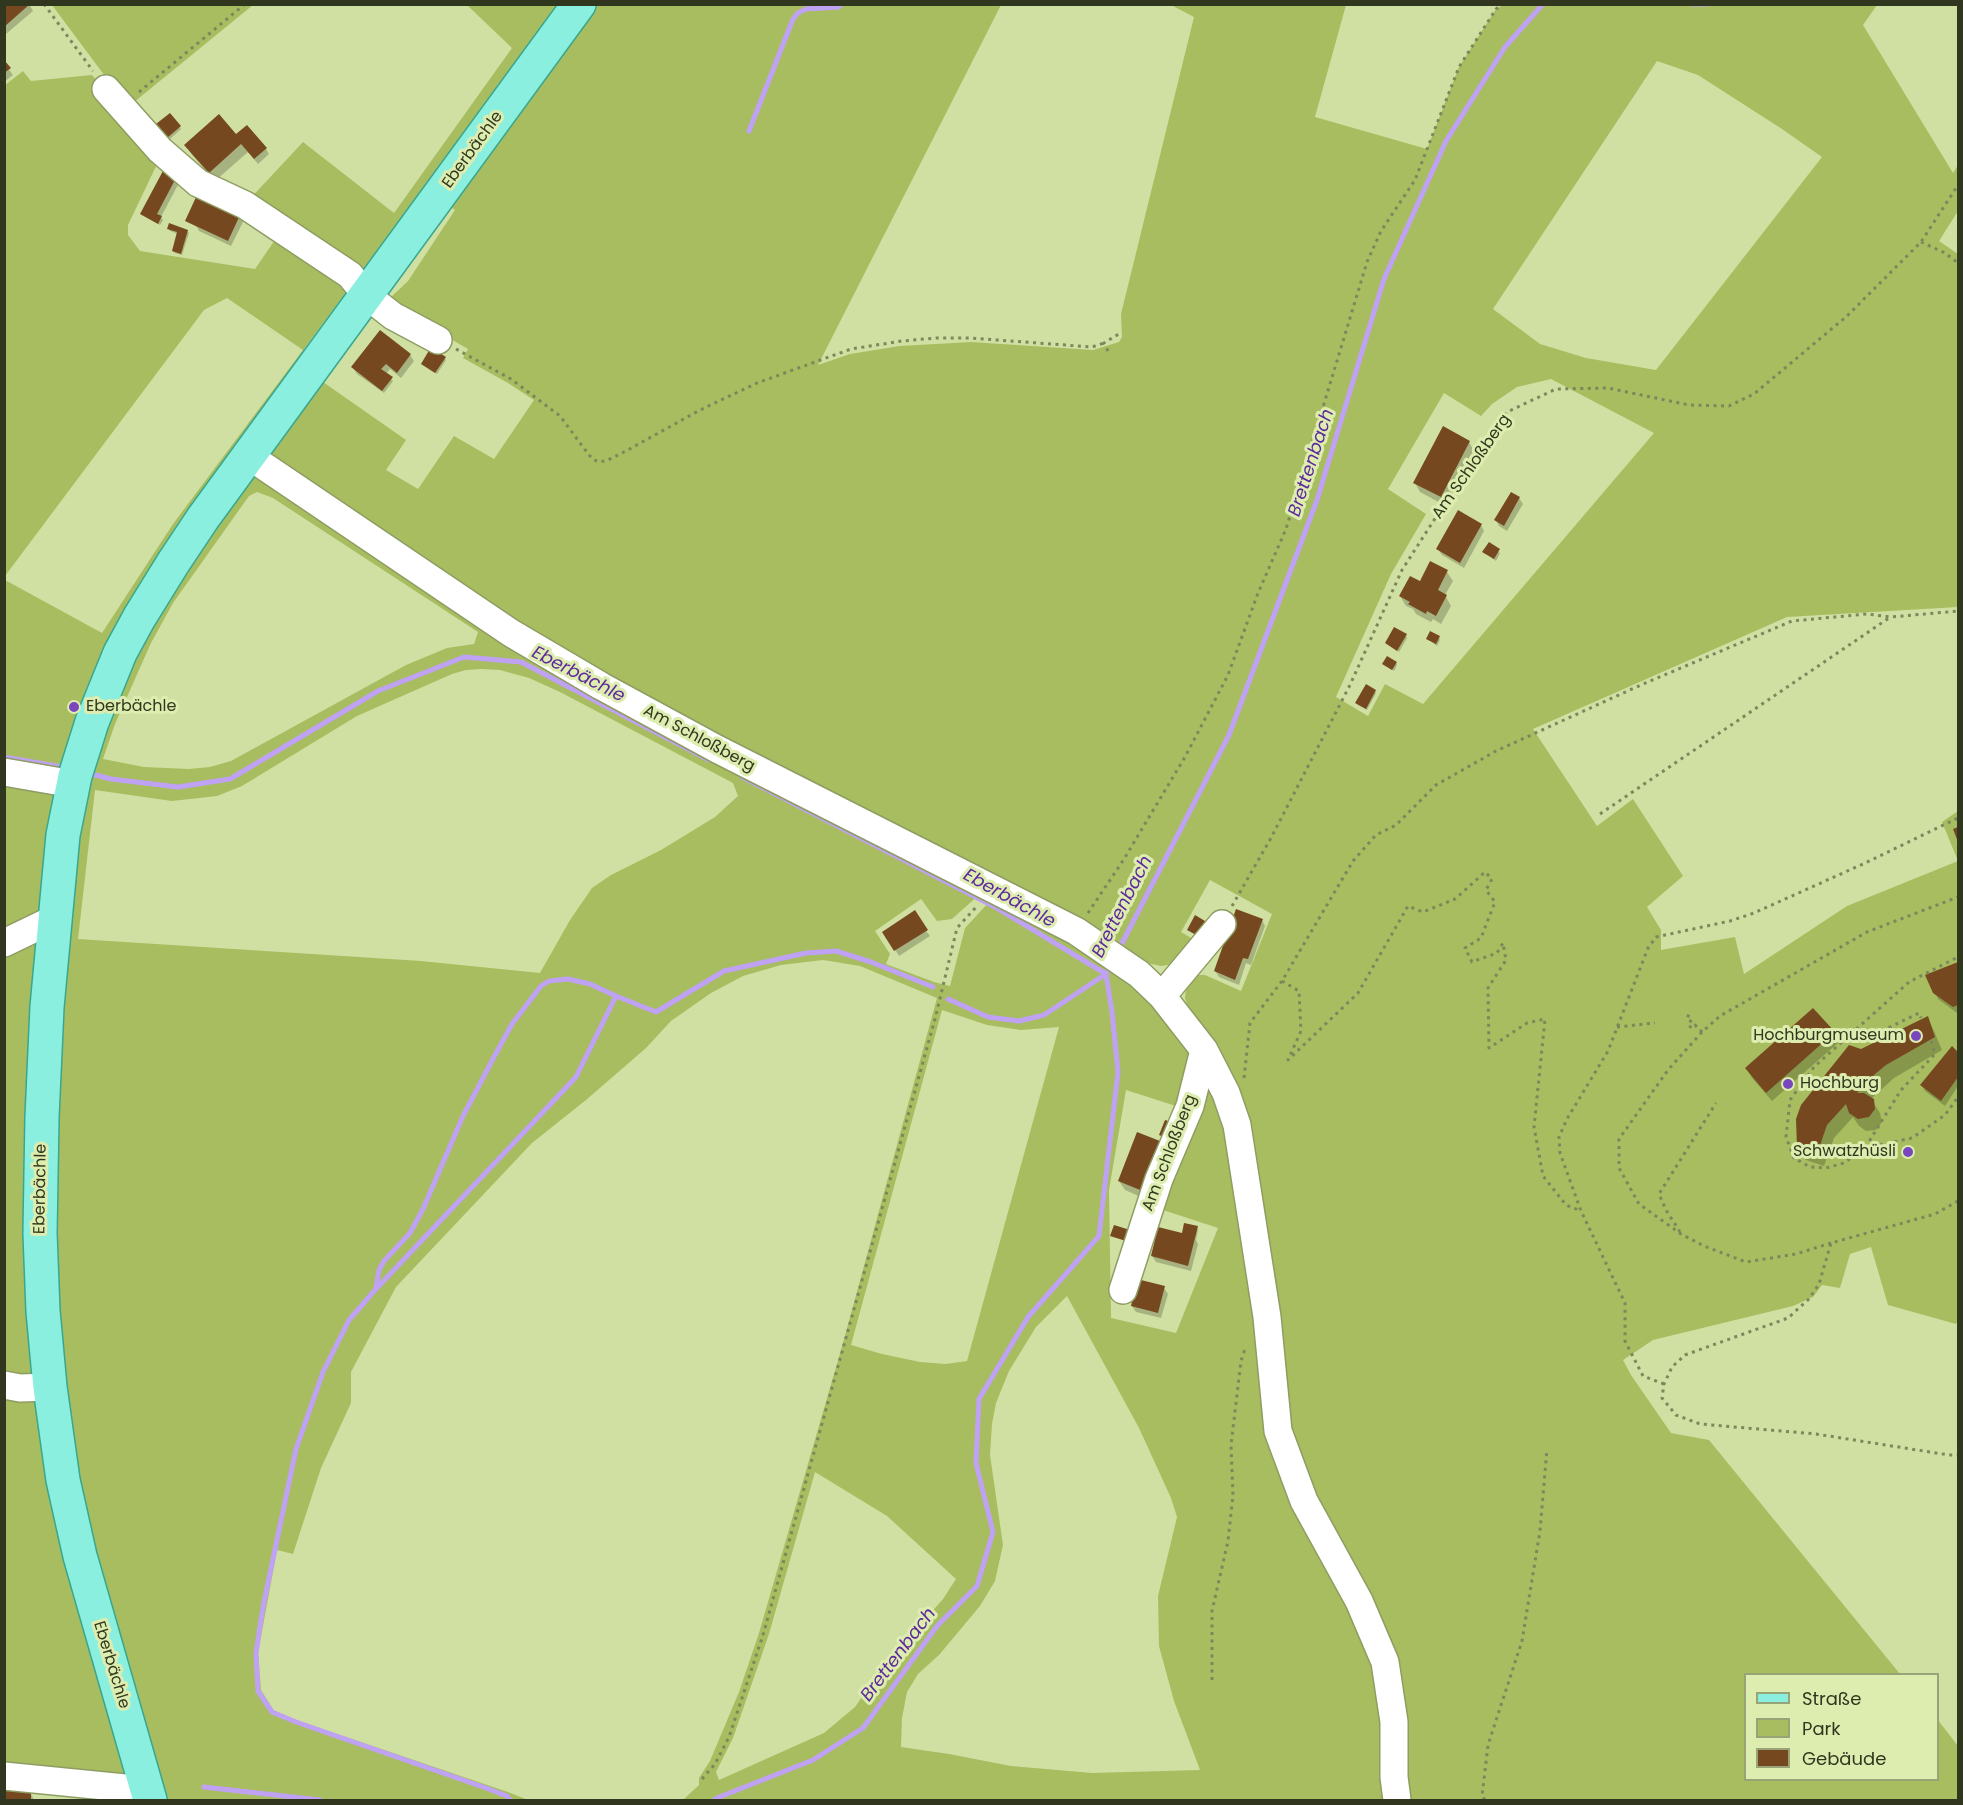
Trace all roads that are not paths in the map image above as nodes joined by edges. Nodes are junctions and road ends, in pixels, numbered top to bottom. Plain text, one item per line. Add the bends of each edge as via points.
1 (579, 4) edge
2 (114, 97) road end
3 (366, 295) junction
4 (438, 340) road end
5 (249, 456) junction
6 (4, 772) edge
7 (76, 775) junction
8 (54, 919) junction
9 (1222, 924) road end
10 (4, 943) edge
11 (1162, 996) junction
12 (1204, 1050) junction
13 (1123, 1290) dead end
14 (4, 1385) edge
15 (50, 1387) junction
16 (4, 1776) edge
17 (149, 1794) edge
18 (1397, 1800) edge

1 - 3 main road, Eberbächle
2 - 3 street via 160,150 190,177 245,205 350,275
3 - 4 street via 393,316
3 - 5 main road, Eberbächle
5 - 7 main road, Eberbächle via 139,618 107,682
5 - 11 street, Am Schloßberg via 511,633 745,764 1077,931 1139,974
6 - 7 street
7 - 8 main road, Eberbächle via 63,835
8 - 10 street
8 - 15 main road, Eberbächle via 42,1117 40,1233
9 - 11 street
11 - 12 street, Am Schloßberg
12 - 13 street, Am Schloßberg via 1190,1106 1159,1179
12 - 18 street, Am Schloßberg via 1237,1125 1268,1324 1278,1431 1304,1501 1359,1601 1384,1662 1394,1722
14 - 15 street
15 - 17 main road, Eberbächle via 63,1480 80,1556
16 - 17 street

